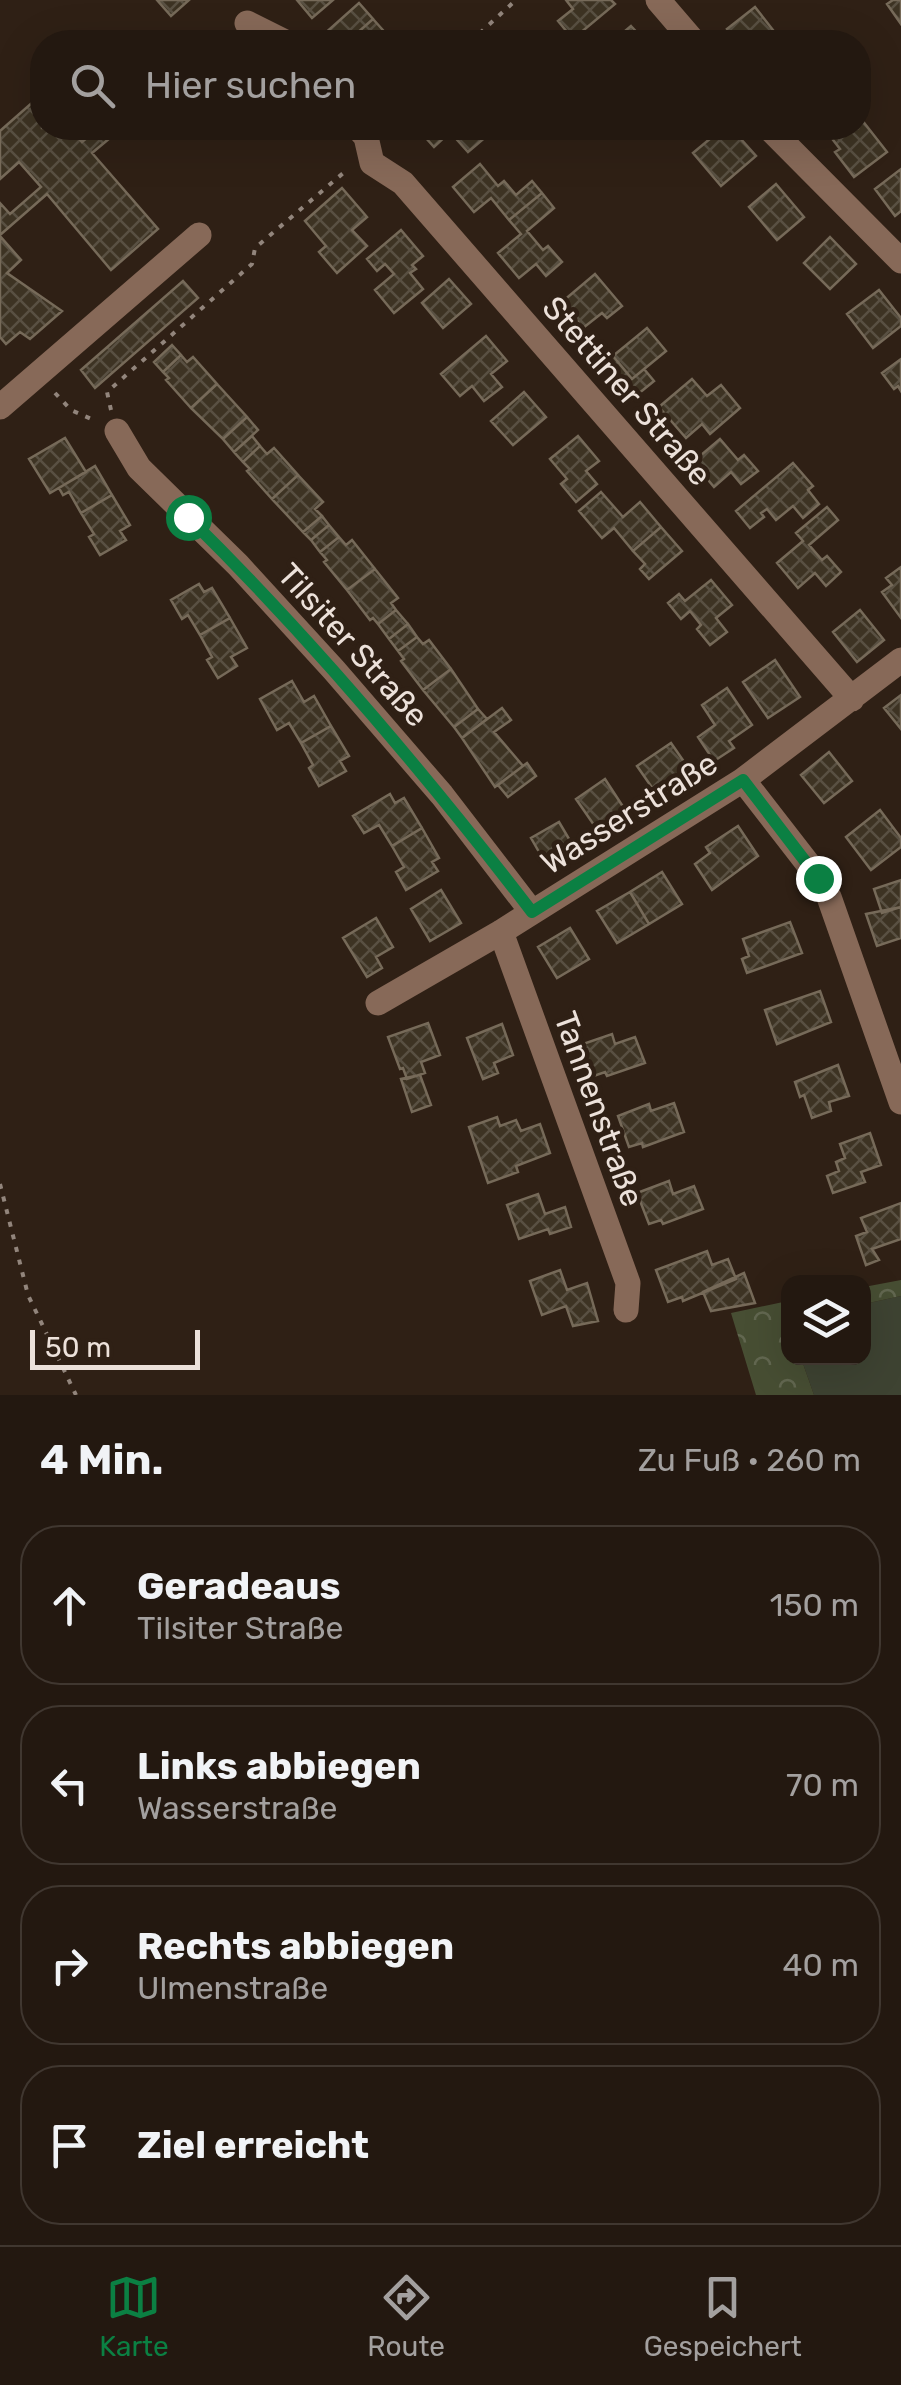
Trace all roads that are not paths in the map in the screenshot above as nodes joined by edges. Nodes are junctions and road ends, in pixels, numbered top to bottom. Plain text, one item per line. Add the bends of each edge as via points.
1 (658, 0) edge
2 (247, 23) dead end
3 (261, 30) edge
4 (684, 30) edge
5 (367, 140) edge
6 (781, 140) edge
7 (199, 236) dead end
8 (899, 254) edge
9 (0, 407) edge
10 (117, 431) road end
11 (901, 660) edge
12 (852, 700) junction
13 (743, 780) junction
14 (532, 912) junction
15 (501, 932) junction
16 (378, 1003) dead end
17 (901, 1102) edge
18 (626, 1310) dead end

1 - 4 street
2 - 3 street
5 - 12 street, Stettiner Straße via 372,163 403,182
6 - 8 street
7 - 9 street
10 - 14 street, Tilsiter Straße via 139,468 358,698
11 - 12 street, Wasserstraße
12 - 13 street, Wasserstraße
13 - 14 street, Wasserstraße
13 - 17 street via 829,897
14 - 15 street, Wasserstraße
15 - 16 street, Wasserstraße
15 - 18 street, Tannenstraße via 628,1283

